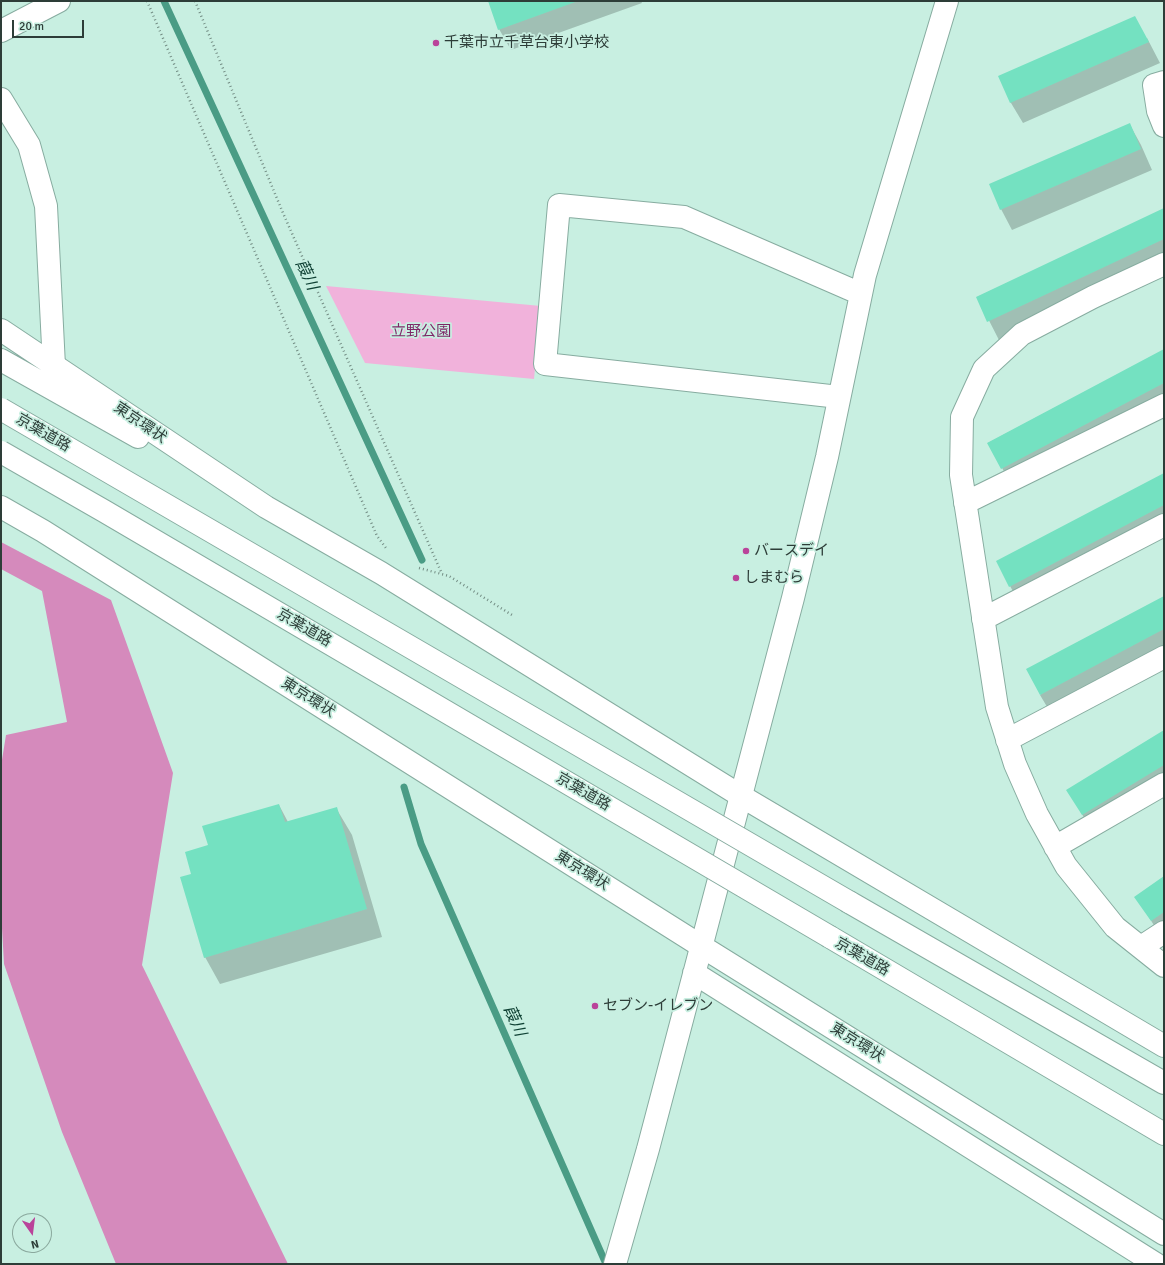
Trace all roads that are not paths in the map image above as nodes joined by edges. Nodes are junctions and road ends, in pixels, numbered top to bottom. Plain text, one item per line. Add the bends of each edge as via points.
1 (59, 1) edge
2 (947, 1) edge
3 (35, 6) edge
4 (1, 31) edge
5 (1164, 82) edge
6 (1, 99) edge
7 (1164, 126) edge
8 (1164, 264) edge
9 (861, 294) junction
10 (1, 330) edge
11 (1, 360) edge
12 (54, 366) junction
13 (839, 397) junction
14 (1164, 405) edge
15 (1, 409) edge
16 (1, 452) edge
17 (965, 503) junction
18 (1, 507) edge
19 (266, 507) junction
20 (1164, 525) edge
21 (983, 619) junction
22 (1164, 657) edge
23 (1007, 740) junction
24 (1164, 784) edge
25 (741, 796) junction
26 (1055, 846) junction
27 (1164, 932) edge
28 (701, 946) junction
29 (1141, 947) junction
30 (1164, 966) edge
31 (694, 973) junction
32 (1164, 1046) edge
33 (1164, 1083) edge
34 (1164, 1134) edge
35 (1164, 1234) edge
36 (615, 1264) edge
37 (1156, 1264) edge

1 - 3 main road
2 - 9 main road
3 - 4 main road
5 - 7 main road via 1154,85 1158,111
6 - 12 main road via 29,145 46,206
8 - 17 main road via 1022,334 984,369 962,417 962,475
9 - 13 main road
9 - 13 main road via 684,218 559,205 545,364
10 - 12 main road, 東京環状
11 - 19 main road
12 - 19 main road, 東京環状
13 - 25 main road via 793,598
14 - 17 main road
15 - 33 main road, 京葉道路, bridge
16 - 34 main road, 京葉道路, bridge
17 - 21 main road
18 - 28 main road, 東京環状
19 - 25 main road, 東京環状 via 381,573
20 - 21 main road
21 - 23 main road via 997,707
22 - 23 main road
23 - 26 main road via 1037,814
24 - 26 main road
25 - 28 main road
25 - 32 main road, 東京環状
26 - 29 main road via 1066,866 1115,927
27 - 29 main road
28 - 31 main road
28 - 35 main road, 東京環状
29 - 30 main road
31 - 36 main road
31 - 37 main road

